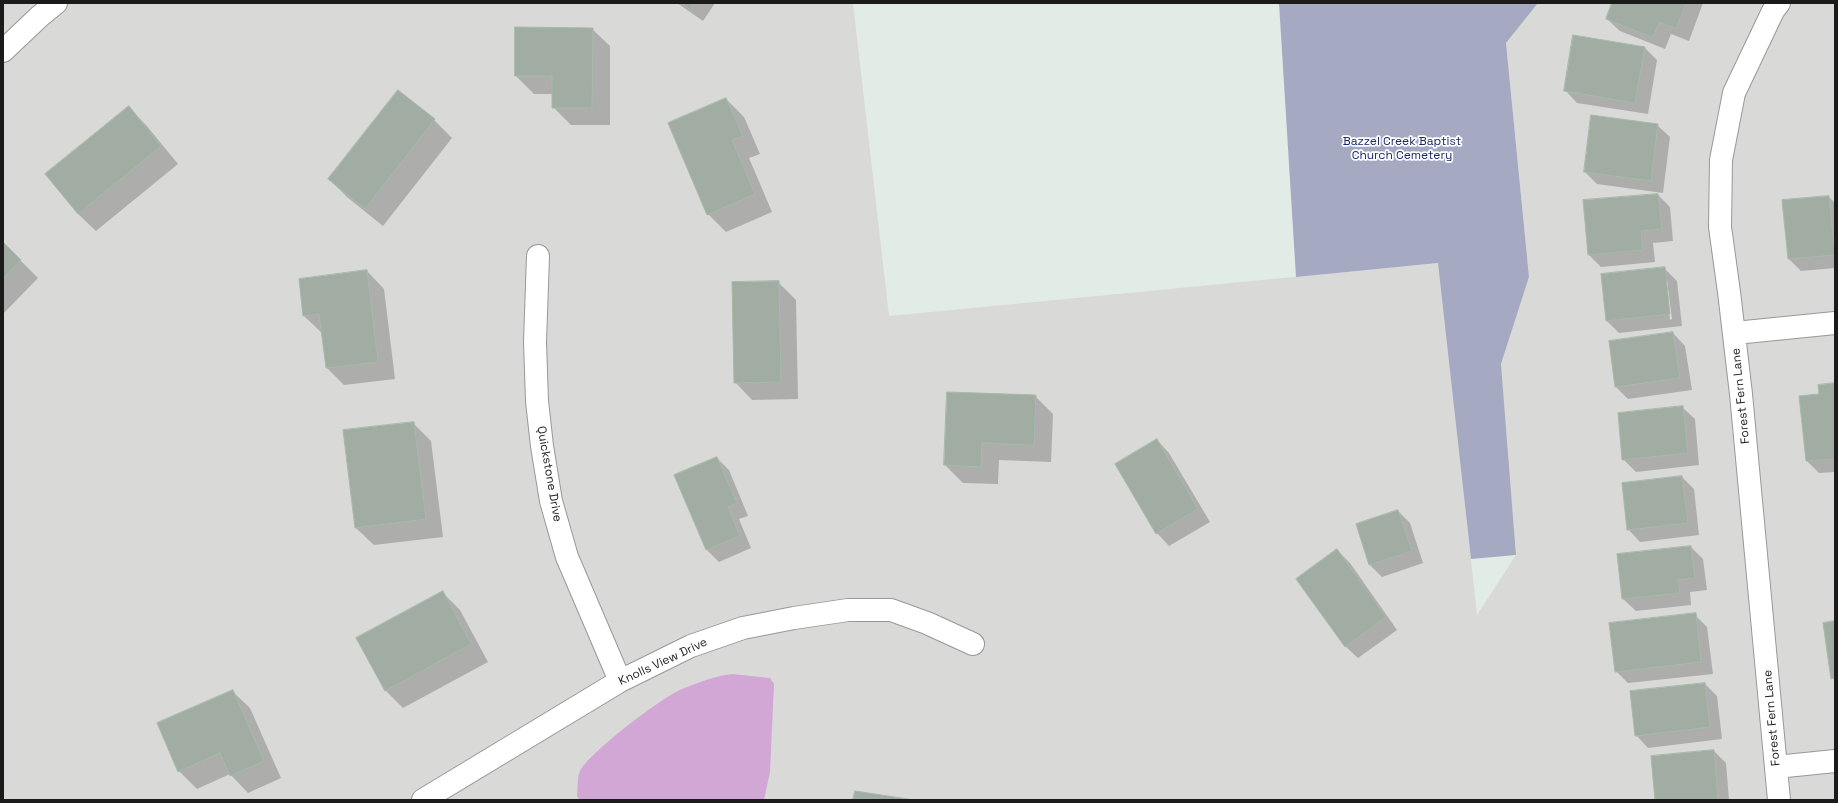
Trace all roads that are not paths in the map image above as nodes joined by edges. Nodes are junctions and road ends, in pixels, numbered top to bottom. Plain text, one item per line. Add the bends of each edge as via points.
1 (56, 3) edge
2 (1779, 3) edge
3 (3, 51) edge
4 (538, 256) dead end
5 (1835, 323) edge
6 (1735, 334) junction
7 (973, 644) dead end
8 (620, 681) junction
9 (1835, 761) edge
10 (1776, 768) junction
11 (423, 800) edge
12 (1779, 800) edge

1 - 3 street
2 - 6 street, Forest Fern Lane via 1734,93 1721,160 1720,227
4 - 8 street, Quickstone Drive via 535,342 537,401 551,501 567,557
5 - 6 street
6 - 10 street, Forest Fern Lane
7 - 8 street, Knolls View Drive via 891,610 848,610 743,628 691,646
8 - 11 street, Knolls View Drive
9 - 10 street
10 - 12 street, Forest Fern Lane

